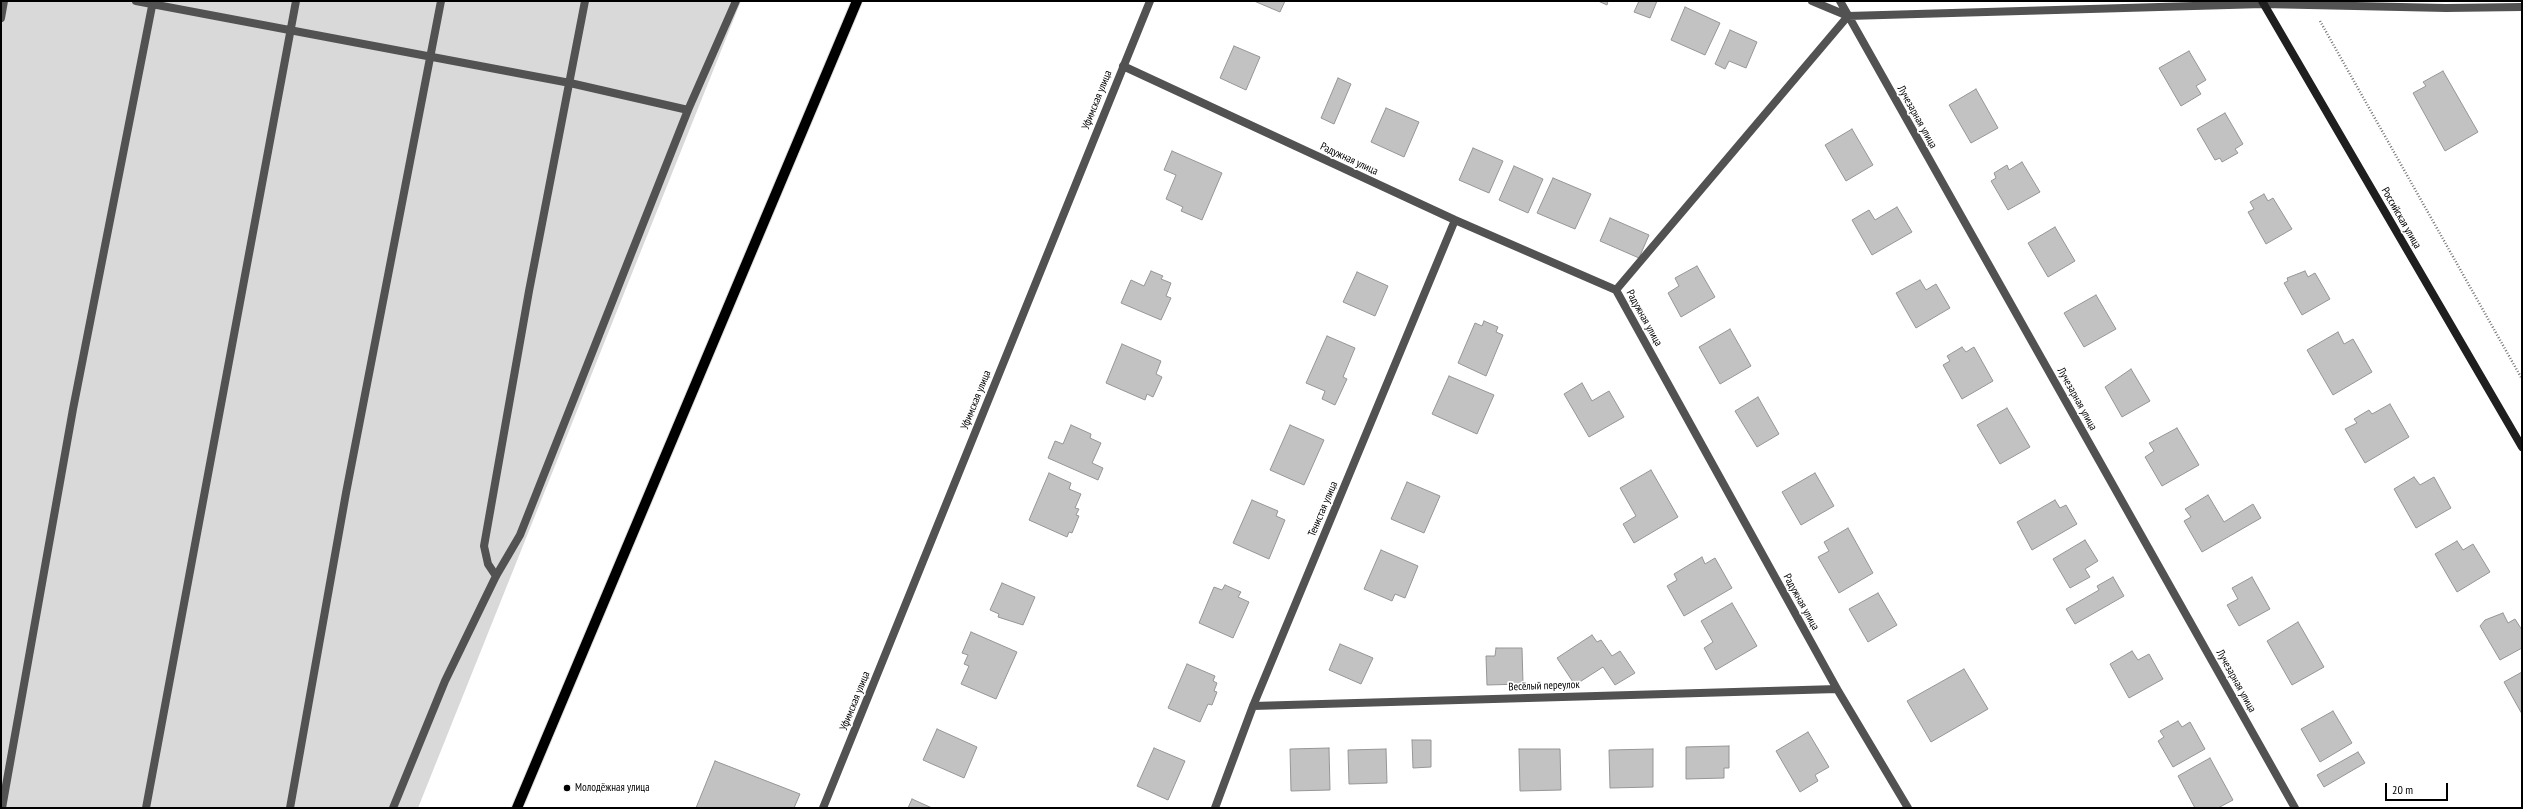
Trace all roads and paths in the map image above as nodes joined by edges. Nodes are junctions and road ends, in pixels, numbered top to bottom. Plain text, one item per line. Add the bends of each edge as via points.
1 (4, 1) edge
2 (136, 1) edge
3 (296, 1) edge
4 (441, 1) edge
5 (585, 1) edge
6 (736, 1) edge
7 (857, 1) edge
8 (1150, 1) edge
9 (1812, 1) edge
10 (1840, 1) edge
11 (152, 2) edge
12 (2262, 2) edge
13 (2311, 5) junction
14 (2446, 5) edge
15 (2522, 7) edge
16 (1848, 16) junction
17 (1, 18) edge
18 (290, 30) junction
19 (432, 57) junction
20 (1123, 66) junction
21 (570, 83) junction
22 (688, 110) junction
23 (1455, 220) junction
24 (1616, 290) junction
25 (2522, 379) edge
26 (2522, 447) edge
27 (496, 576) junction
28 (1836, 689) junction
29 (1253, 706) junction
30 (2, 808) edge
31 (146, 808) edge
32 (290, 808) edge
33 (393, 808) edge
34 (517, 808) edge
35 (823, 808) edge
36 (1215, 808) edge
37 (1908, 808) edge
38 (2295, 808) edge

1 - 17 street
2 - 11 street
3 - 18 street
4 - 19 street
5 - 21 street
6 - 22 street
7 - 34 main road
8 - 20 street, Уфимская улица
9 - 16 street
10 - 16 street, Лучезарная улица
11 - 18 street
11 - 30 street via 74,409
12 - 13 street
12 - 16 street
12 - 26 main road, Российская улица
13 - 14 street
13 - 25 path
14 - 15 street
16 - 24 street
16 - 38 street, Лучезарная улица
18 - 19 street
18 - 31 street
19 - 21 street
19 - 32 street via 346,493
20 - 23 street, Радужная улица
20 - 35 street, Уфимская улица
21 - 22 street
21 - 27 street via 529,291 484,546 488,564
22 - 27 street via 520,535
23 - 24 street, Радужная улица
23 - 29 street, Тенистая улица
24 - 28 street, Радужная улица
27 - 33 street via 445,681
28 - 29 street, Весёлый переулок
28 - 37 street, Радужная улица
29 - 36 street, Тенистая улица

